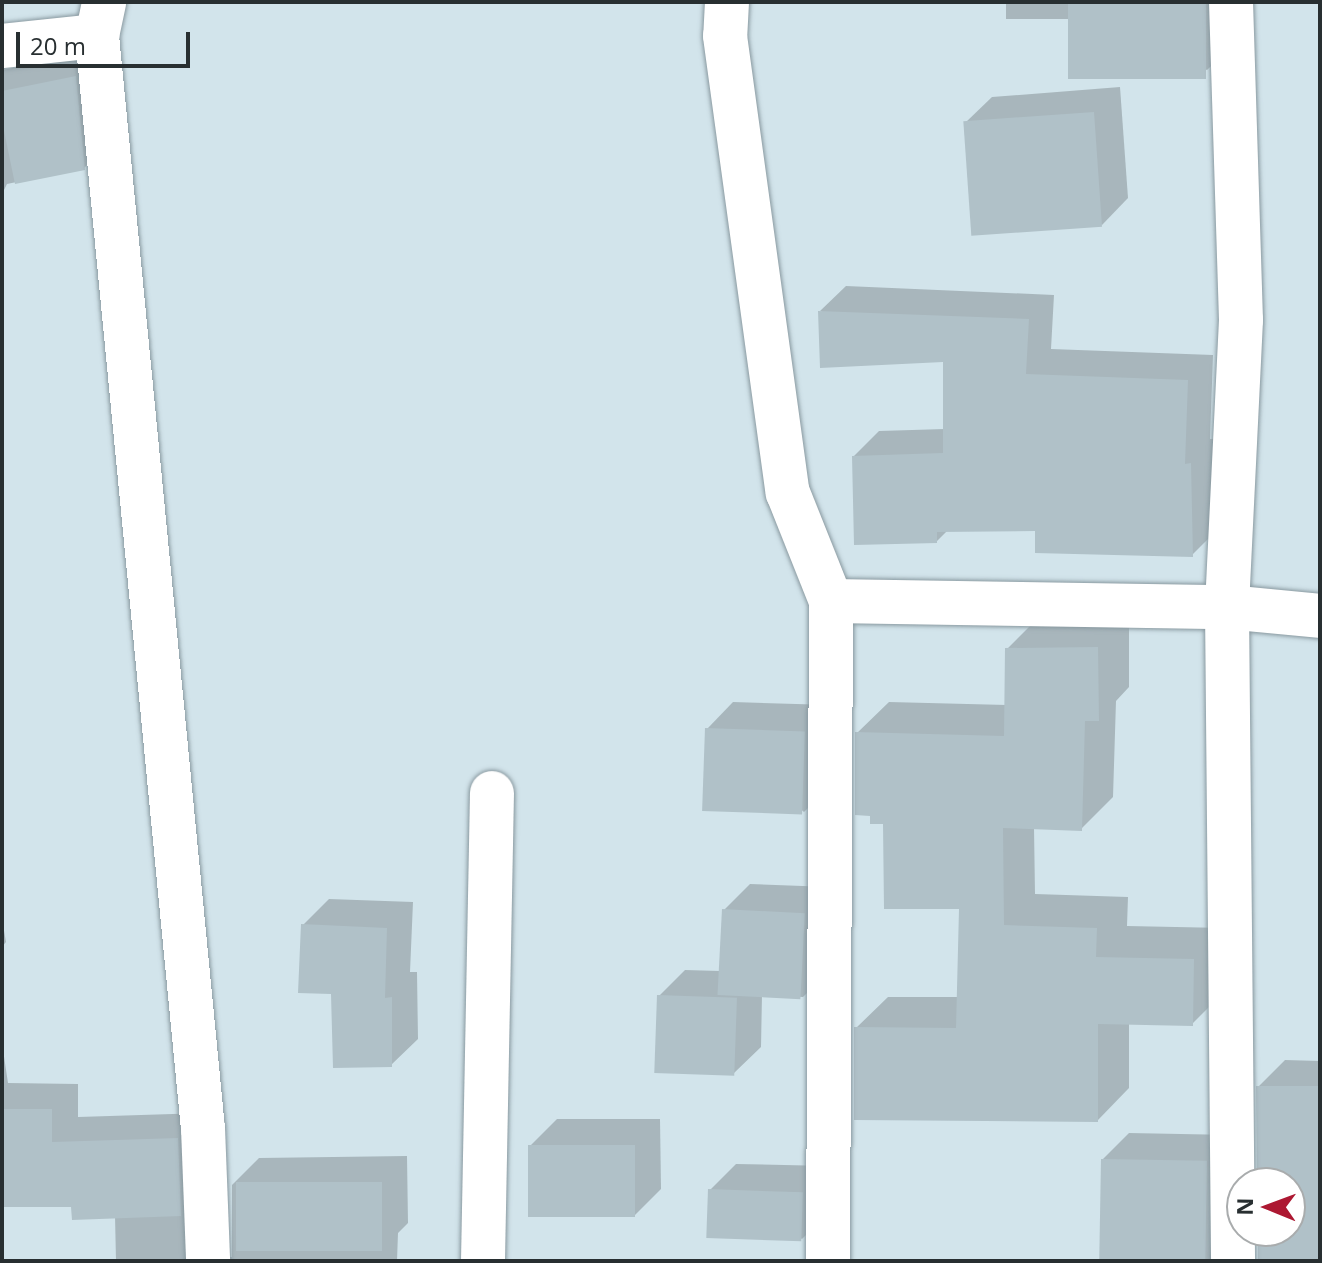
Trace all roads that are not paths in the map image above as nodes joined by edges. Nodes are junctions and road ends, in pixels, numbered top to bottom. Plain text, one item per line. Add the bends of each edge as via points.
1 (727, 2) edge
2 (1231, 2) edge
3 (101, 19) edge
4 (2, 46) edge
5 (831, 601) junction
6 (1227, 607) junction
7 (1320, 616) edge
8 (492, 793) dead end
9 (208, 1261) edge
10 (483, 1261) edge
11 (828, 1261) edge
12 (1233, 1261) edge

1 - 5 street via 725,36 788,493
2 - 6 street via 1241,320
3 - 4 street
3 - 9 street via 203,1128
5 - 6 street
5 - 11 street
6 - 7 street
6 - 12 street
8 - 10 street

